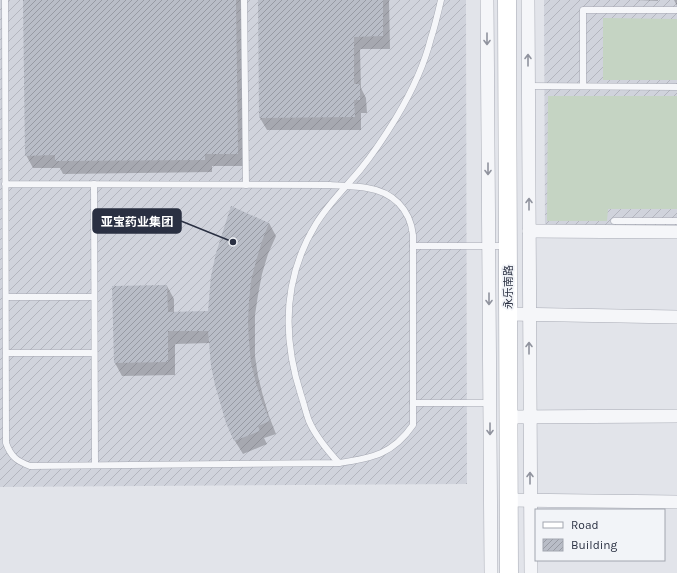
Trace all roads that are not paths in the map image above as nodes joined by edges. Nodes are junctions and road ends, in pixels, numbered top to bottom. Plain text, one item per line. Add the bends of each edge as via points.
1 (5, 0) edge
2 (244, 0) edge
3 (441, 0) edge
4 (487, 0) edge
5 (507, 0) edge
6 (528, 0) edge
7 (677, 10) edge
8 (528, 86) junction
9 (583, 86) junction
10 (677, 87) edge
11 (5, 184) junction
12 (94, 184) junction
13 (246, 185) junction
14 (346, 186) junction
15 (614, 221) dead end
16 (677, 221) edge
17 (529, 231) junction
18 (677, 232) edge
19 (413, 246) junction
20 (489, 246) junction
21 (508, 246) junction
22 (6, 297) junction
23 (94, 297) junction
24 (508, 314) junction
25 (529, 314) junction
26 (677, 317) edge
27 (94, 353) junction
28 (6, 354) junction
29 (413, 403) junction
30 (490, 403) junction
31 (677, 416) edge
32 (508, 417) junction
33 (530, 417) junction
34 (339, 462) junction
35 (94, 465) junction
36 (508, 500) junction
37 (530, 501) junction
38 (677, 502) edge
39 (491, 573) edge
40 (509, 573) edge
41 (531, 573) edge

1 - 11 lane
2 - 13 lane
3 - 14 lane via 425,58 407,98 381,142
4 -> 20 street
5 - 21 main road, 永乐南路
8 -> 6 street
7 - 9 lane via 583,10
8 - 9 lane
17 -> 8 street
9 - 10 lane
11 - 12 lane
11 - 22 lane
12 - 13 lane
12 - 23 lane
13 - 14 lane
14 - 19 lane via 378,191 400,204 412,226
14 - 34 lane via 324,210 301,252 289,298 288,327 291,362 309,421 320,442
15 - 16 lane
17 - 18 street
17 - 25 street
19 - 20 lane
19 - 29 lane
20 - 21 lane
20 -> 30 street
21 - 24 main road, 永乐南路
22 - 23 lane
22 - 28 lane
23 - 27 lane
24 - 25 street
24 - 32 main road, 永乐南路
25 - 26 street
33 -> 25 street
27 - 28 lane
27 - 35 lane
28 - 35 lane via 6,443 11,454 30,466
29 - 30 lane
29 - 34 lane via 413,425 399,442 371,458
30 -> 39 street
31 - 33 street
32 - 33 street
32 - 36 main road, 永乐南路
37 -> 33 street
34 - 35 lane
36 - 37 street
36 - 40 main road, 永乐南路
37 - 38 street
37 - 41 street

